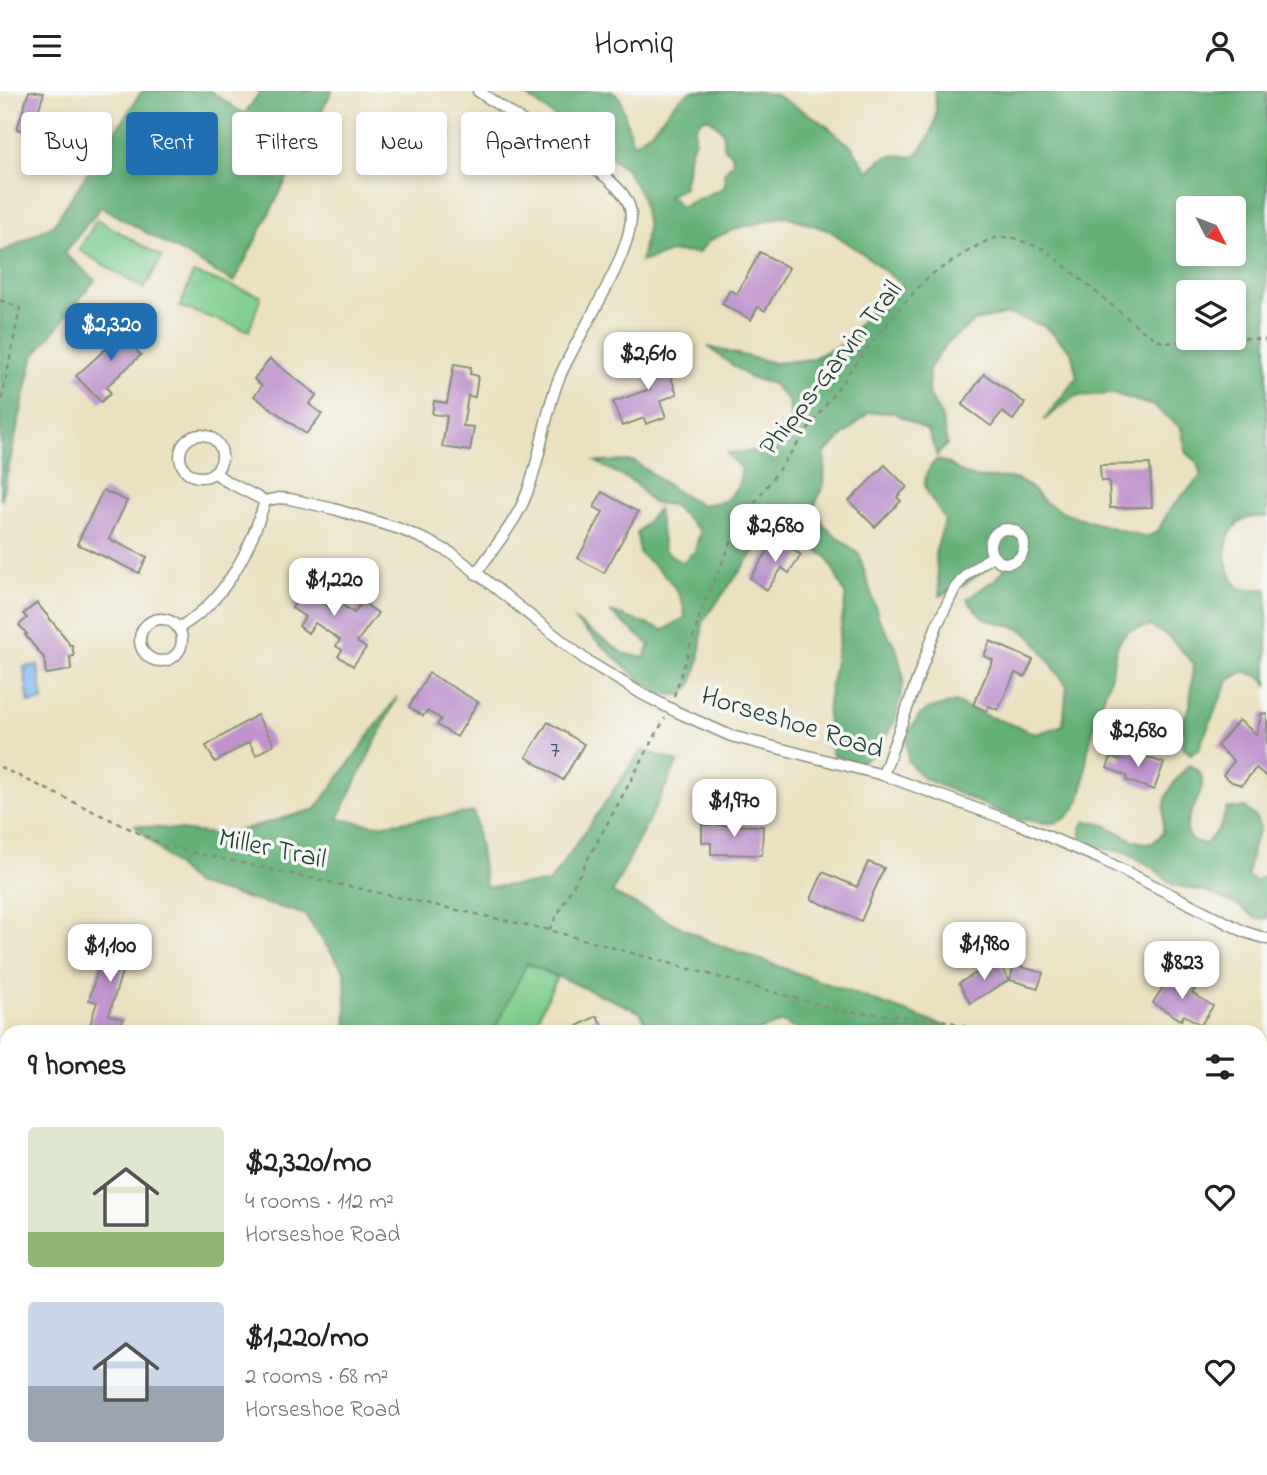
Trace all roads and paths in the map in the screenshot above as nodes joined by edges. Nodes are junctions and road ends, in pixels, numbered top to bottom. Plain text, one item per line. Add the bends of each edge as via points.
1 (478, 91) edge
2 (0, 300) edge
3 (1246, 338) edge
4 (1267, 340) edge
5 (1176, 342) edge
6 (0, 409) edge
7 (214, 472) junction
8 (265, 501) junction
9 (992, 556) dead end
10 (476, 574) junction
11 (178, 628) dead end
12 (670, 709) junction
13 (0, 767) edge
14 (883, 775) junction
15 (550, 930) junction
16 (1267, 939) edge
17 (959, 1025) edge

1 - 10 street via 606,177 622,192 631,216 627,241 560,377 527,494
2 - 6 path via 20,308
3 - 4 path
5 - 12 path, Phipps–Garvin Trail via 1164,343 1143,331 1044,249 1011,237 980,244 929,276 864,352 738,526 703,607
7 - 7 street, Horseshoe Road via 222,454 217,442 199,434 187,440 180,452 183,466 193,476
7 - 8 street, Horseshoe Road
8 - 10 street, Horseshoe Road via 290,499 400,529 453,554
8 - 11 street via 251,543 229,580 202,613
9 - 14 street via 955,588 937,625
10 - 12 street, Horseshoe Road via 586,660
12 - 14 street, Horseshoe Road via 731,736
12 - 15 path, Phipps–Garvin Trail
13 - 15 path, Miller Trail via 168,847
14 - 16 street, Horseshoe Road via 1019,824
15 - 17 path, Miller Trail via 842,1011

